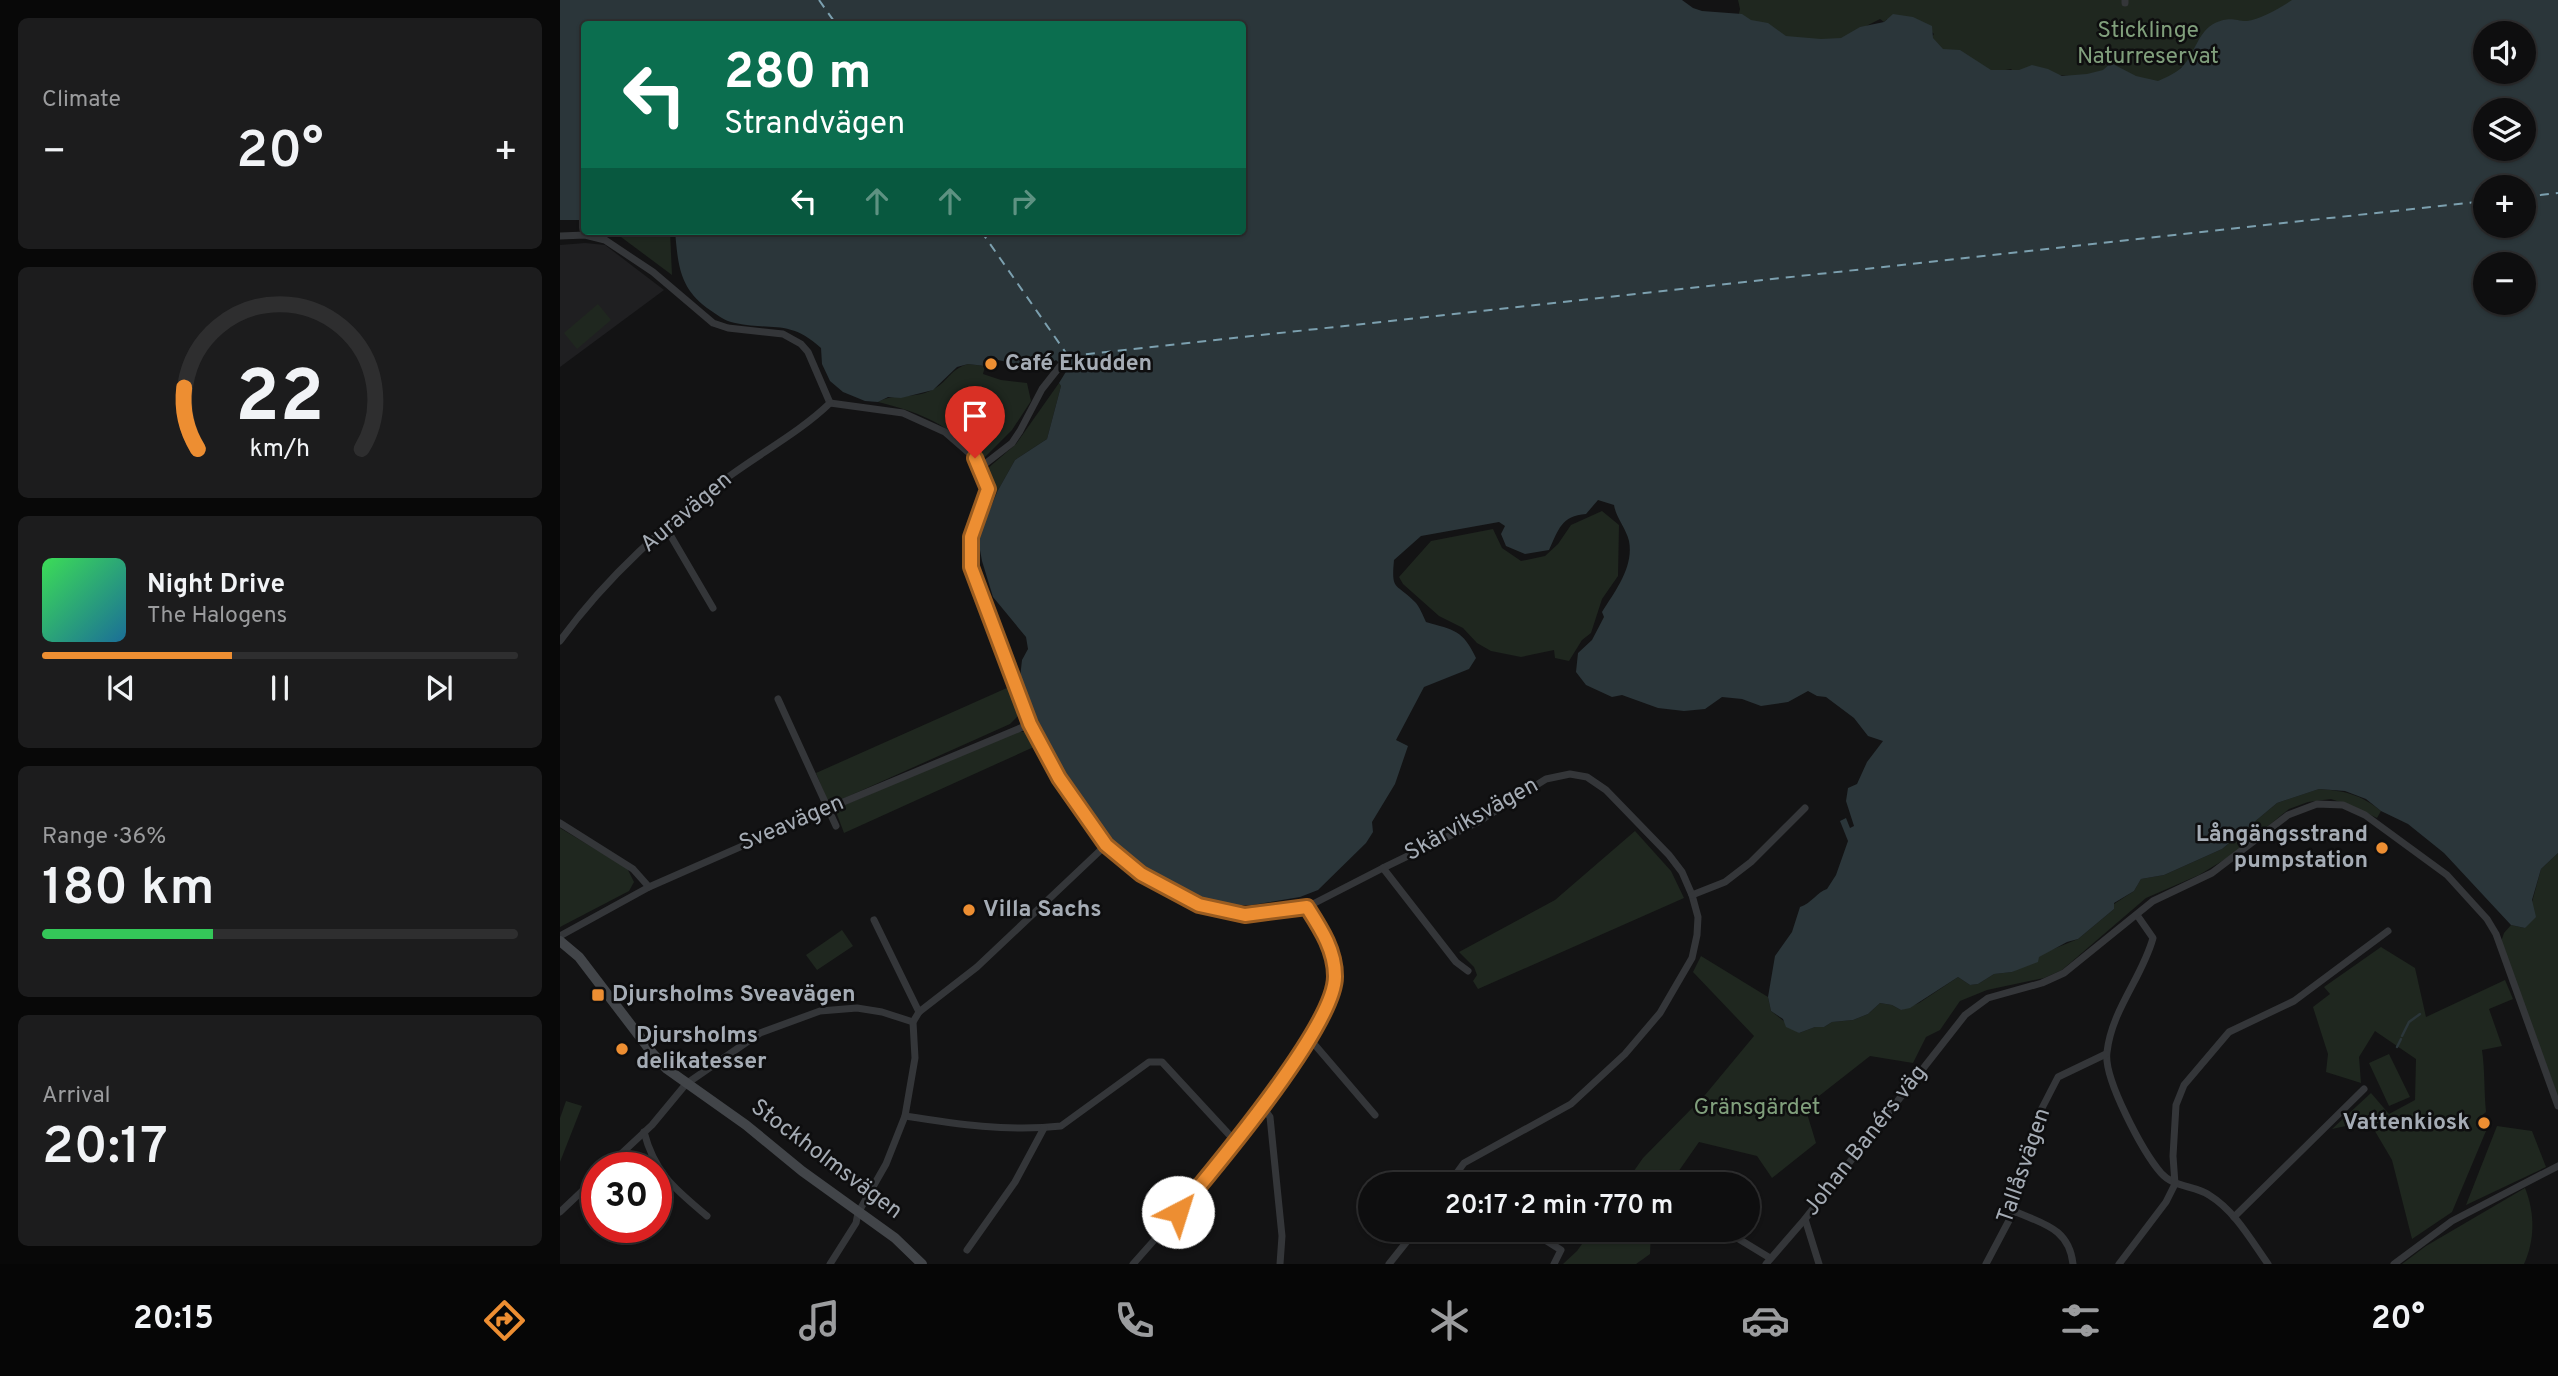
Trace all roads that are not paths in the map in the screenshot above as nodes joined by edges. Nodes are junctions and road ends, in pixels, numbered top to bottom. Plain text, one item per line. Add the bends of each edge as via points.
1 (560, 236) edge
2 (1068, 356) dead end
3 (830, 403) junction
4 (981, 467) junction
5 (665, 526) junction
6 (713, 608) dead end
7 (560, 641) edge
8 (778, 699) dead end
9 (1030, 724) junction
10 (828, 808) junction
11 (1805, 808) dead end
12 (560, 823) edge
13 (836, 826) dead end
14 (1106, 845) junction
15 (1383, 868) junction
16 (649, 887) junction
17 (1692, 895) junction
18 (1307, 907) junction
19 (2137, 915) junction
20 (874, 920) dead end
21 (2388, 931) dead end
22 (560, 939) edge
23 (1468, 971) dead end
24 (919, 1012) junction
25 (913, 1023) junction
26 (1309, 1038) junction
27 (2106, 1054) junction
28 (686, 1084) junction
29 (2364, 1089) dead end
30 (2558, 1106) edge
31 (1263, 1107) junction
32 (1375, 1115) dead end
33 (905, 1116) junction
34 (1044, 1128) junction
35 (644, 1132) junction
36 (1235, 1141) junction
37 (623, 1152) edge
38 (2558, 1166) edge
39 (1457, 1172) edge
40 (2175, 1184) junction
41 (581, 1192) edge
42 (2014, 1211) junction
43 (560, 1212) edge
44 (858, 1213) junction
45 (707, 1216) dead end
46 (2234, 1217) junction
47 (1805, 1219) junction
48 (1406, 1242) edge
49 (1548, 1242) edge
50 (1741, 1242) edge
51 (967, 1250) dead end
52 (1768, 1261) edge
53 (830, 1264) edge
54 (922, 1264) edge
55 (1133, 1264) edge
56 (1280, 1264) edge
57 (1389, 1264) edge
58 (1554, 1264) edge
59 (1819, 1264) edge
60 (1986, 1264) edge
61 (2073, 1264) edge
62 (2119, 1264) edge
63 (2268, 1264) edge
64 (2394, 1264) edge

1 - 3 street via 605,240 653,272 713,323 783,334 801,344
2 - 4 street via 1042,389 1012,443
3 - 4 street via 903,413 933,425 958,440
3 - 5 street, Auravägen
4 - 9 street, Skärviksvägen via 988,489 971,537 971,567
5 - 6 street
5 - 7 street, Auravägen via 609,580
8 - 10 street
9 - 10 street, Sveavägen
9 - 14 street, Skärviksvägen via 1059,778
10 - 13 street
10 - 16 street, Sveavägen
11 - 17 street via 1751,862 1725,882
12 - 16 street via 633,869
14 - 18 street, Skärviksvägen via 1141,874 1199,905 1245,915
14 - 24 street via 977,967
15 - 17 street, Skärviksvägen via 1478,822 1546,779 1570,774 1587,777 1606,790 1669,855
15 - 18 street, Skärviksvägen
15 - 23 street via 1456,962
16 - 22 street, Sveavägen
17 - 39 street, Skärviksvägen via 1698,917 1692,958 1660,1013 1625,1054 1571,1104 1464,1163
18 - 26 street via 1333,953 1335,978 1333,994
19 - 27 street via 2152,937 2149,951 2117,1012
19 - 30 street, Johan Banérs väg via 2153,901 2212,873 2288,815 2318,804 2343,805 2365,815 2447,875 2487,919
19 - 47 street, Johan Banérs väg via 2064,973 1989,998 1965,1015
20 - 24 street
21 - 40 street via 2294,1001 2229,1032 2183,1085 2176,1105
22 - 28 street, Stockholmsvägen via 653,1054
24 - 25 street
25 - 28 street via 857,1008 820,1011 760,1033
25 - 33 street via 915,1058
26 - 31 street
26 - 32 street
27 - 40 street via 2118,1099 2162,1174
27 - 42 street, Tallåsvägen via 2059,1077 2040,1112
28 - 35 street
28 - 44 street, Stockholmsvägen
29 - 46 street
31 - 36 street
31 - 56 street via 1270,1117 1282,1236
33 - 34 street via 961,1125
33 - 44 street via 886,1164
34 - 36 street via 1060,1126 1154,1061 1162,1062
34 - 51 street via 1015,1182
35 - 37 street
35 - 45 street via 657,1168
36 - 55 street
38 - 64 street via 2452,1221
40 - 46 street via 2208,1194
40 - 62 street
41 - 43 street
42 - 60 street, Tallåsvägen
42 - 61 street via 2059,1231
44 - 53 street
44 - 54 street, Stockholmsvägen via 895,1238
46 - 63 street
47 - 52 street, Johan Banérs väg
47 - 59 street
48 - 57 street
49 - 58 street via 1561,1250
50 - 52 street

